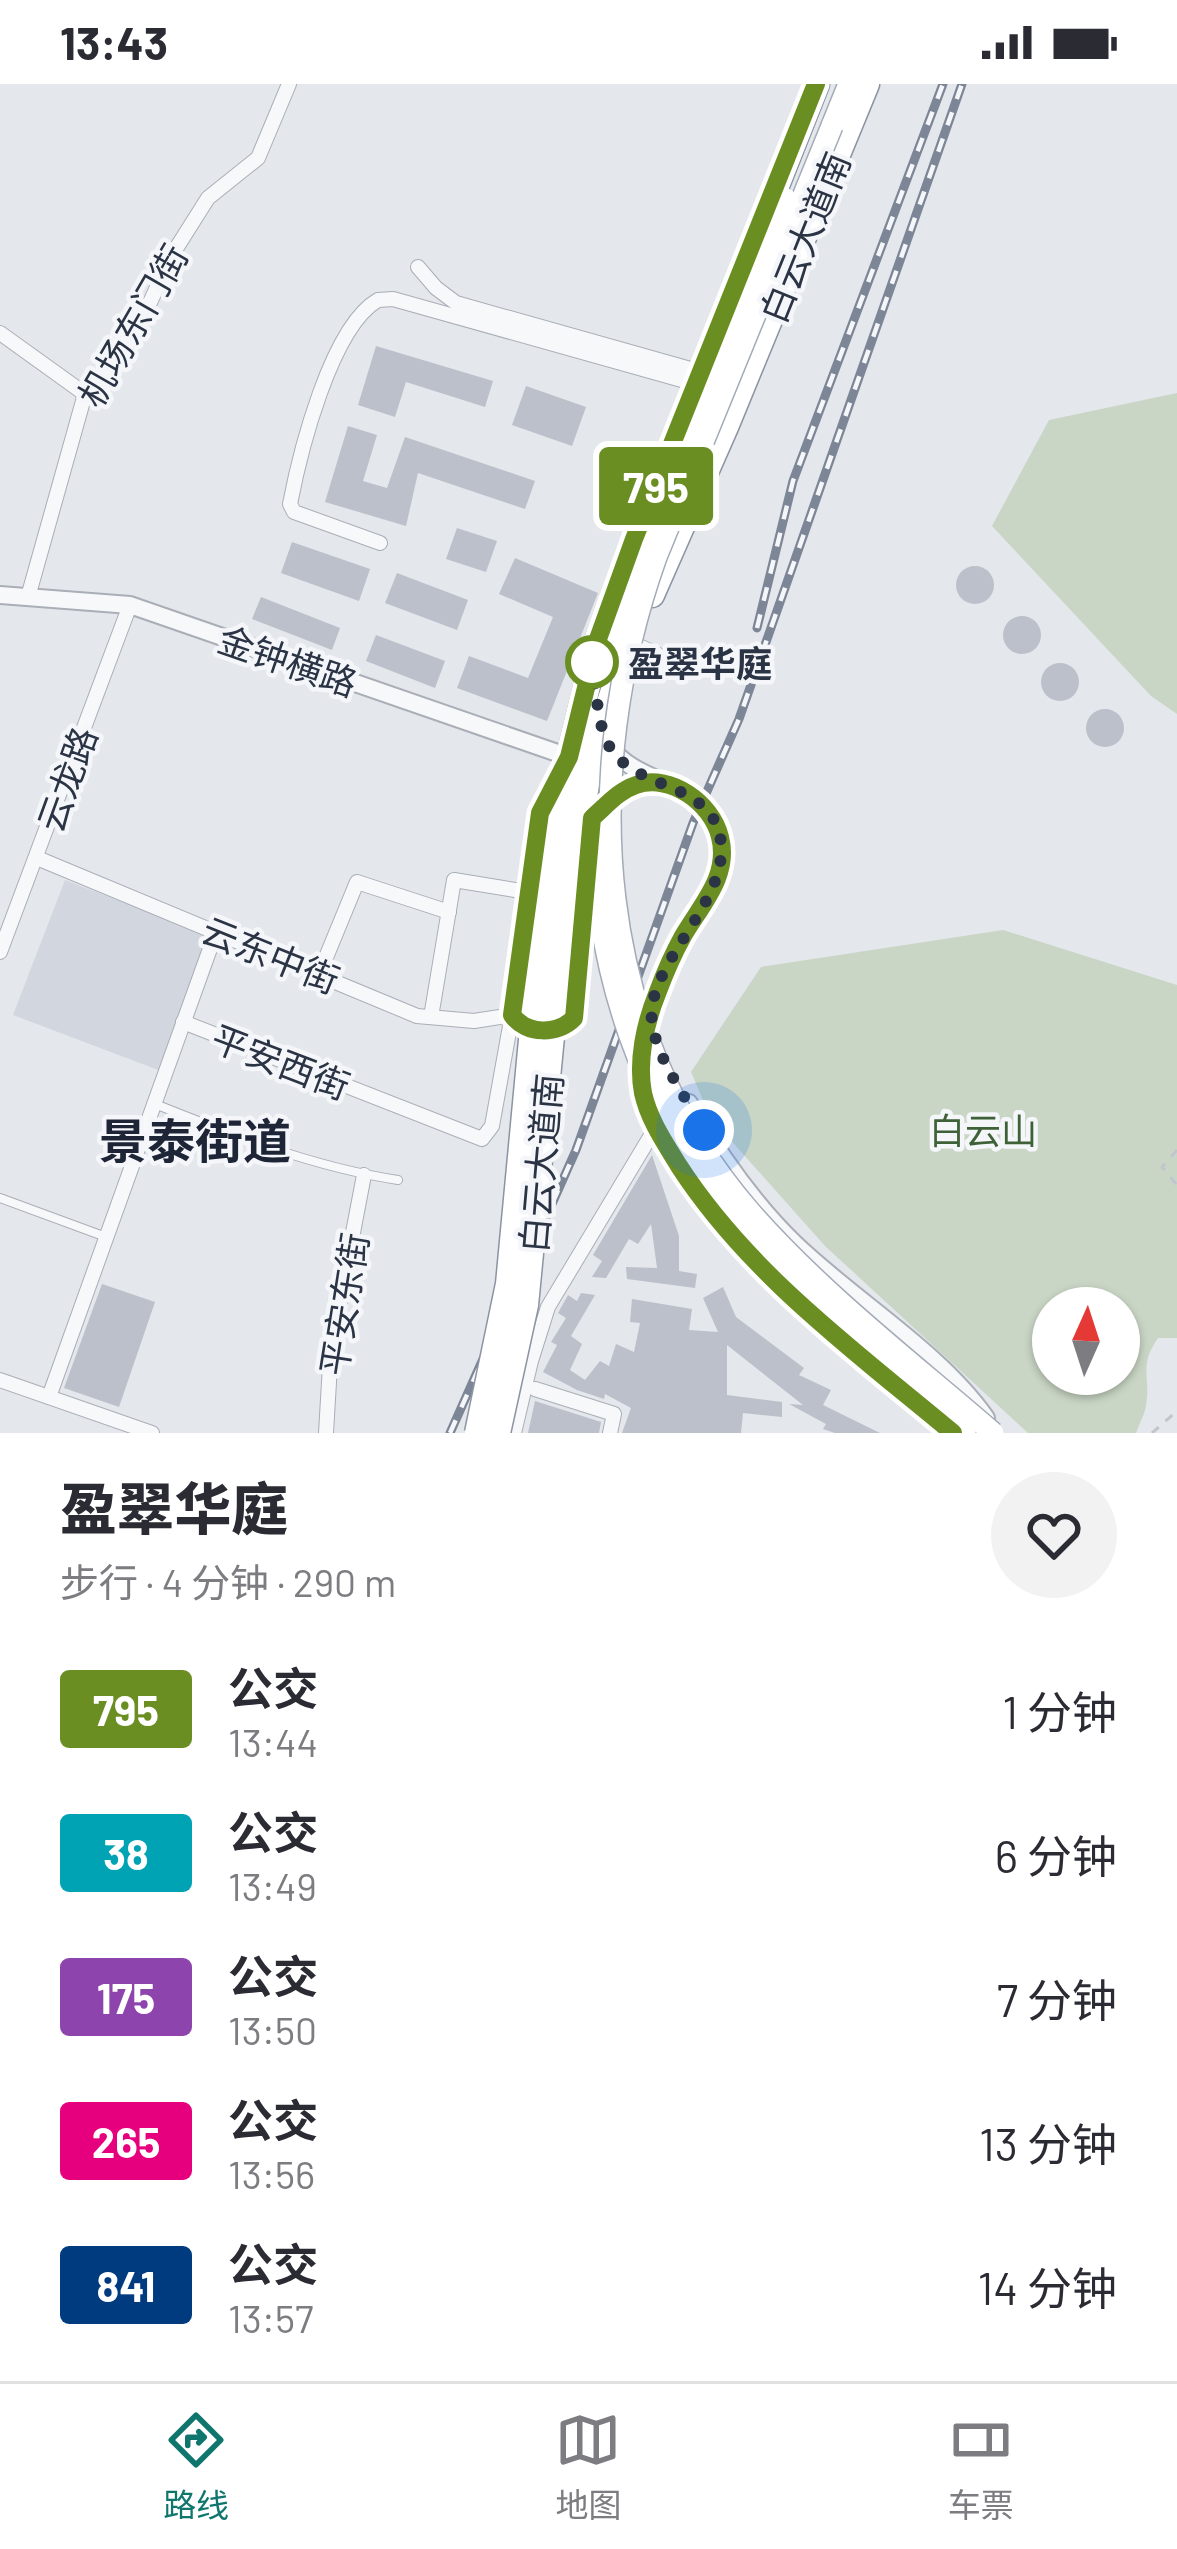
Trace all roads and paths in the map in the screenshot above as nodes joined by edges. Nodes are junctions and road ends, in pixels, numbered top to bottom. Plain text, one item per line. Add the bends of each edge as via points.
1 (289, 84) edge
2 (817, 84) edge
3 (832, 84) edge
4 (849, 84) edge
5 (867, 84) edge
6 (825, 123) junction
7 (418, 267) dead end
8 (0, 333) edge
9 (698, 378) junction
10 (85, 394) junction
11 (380, 543) dead end
12 (0, 595) edge
13 (28, 596) junction
14 (130, 605) junction
15 (632, 639) junction
16 (659, 652) dead end
17 (602, 721) junction
18 (569, 757) junction
19 (662, 783) junction
20 (592, 818) junction
21 (37, 858) junction
22 (546, 898) junction
23 (449, 912) junction
24 (216, 932) junction
25 (0, 952) edge
26 (320, 973) junction
27 (651, 1009) junction
28 (512, 1015) junction
29 (431, 1017) junction
30 (183, 1022) junction
31 (154, 1103) junction
32 (656, 1127) junction
33 (1177, 1150) edge
34 (364, 1175) junction
35 (398, 1180) dead end
36 (1177, 1185) edge
37 (0, 1198) edge
38 (106, 1237) junction
39 (0, 1380) edge
40 (535, 1389) dead end
41 (49, 1397) junction
42 (1177, 1411) edge
43 (152, 1433) edge
44 (326, 1433) edge
45 (477, 1433) edge
46 (498, 1433) edge
47 (514, 1433) edge
48 (610, 1433) edge
49 (953, 1433) edge
50 (965, 1433) edge
51 (995, 1433) edge
52 (1152, 1433) edge

1 - 10 street, 机场东门街 via 258,158 208,198 140,324
2 - 9 highway, 白云大道南
3 - 6 main road
4 - 6 main road
5 - 15 highway, 白云大道南
6 - 50 main road, bridge via 625,602 596,750 597,887 630,1037 669,1127 736,1221 791,1278
6 - 51 main road, bridge via 637,614 609,767 614,902 645,1032 684,1120 727,1184 802,1267
7 - 9 street via 456,303
8 - 10 street
9 - 11 street via 378,300 344,336 301,449 290,504
9 - 18 highway, 白云大道南 via 598,639
10 - 13 street, 机场东门街
12 - 13 street, 金钟横路
13 - 14 street, 金钟横路
14 - 18 street, 金钟横路
14 - 21 street, 云龙路
15 - 16 lane
15 - 17 highway, 白云大道南
17 - 19 street via 613,752
17 - 20 street
17 - 22 highway, 白云大道南
18 - 22 highway, 白云大道南
19 - 20 street via 634,785
19 - 27 street via 710,814 721,870
20 - 28 street via 574,1018 544,1030 522,1027
21 - 24 street, 云东中街
21 - 25 street, 云龙路
22 - 23 street via 454,880
22 - 28 street
22 - 45 highway, 白云大道南, bridge via 508,1284
22 - 46 highway, 白云大道南, bridge via 526,1305
23 - 26 street via 357,882
23 - 29 street
24 - 26 street, 云东中街
24 - 30 street
26 - 29 street, 云东中街
27 - 32 street via 642,1089
27 - 51 street via 677,1082 764,1212 952,1380
28 - 29 street, 云东中街
28 - 30 street, 平安西街 via 482,1138
30 - 31 street, 平安西街
31 - 34 lane
31 - 38 street, 平安西街
32 - 47 street via 548,1307
32 - 49 street via 701,1198 761,1266
33 - 36 path via 1162,1167
34 - 35 lane
34 - 44 street, 平安东街 via 331,1348
37 - 38 lane
38 - 41 street, 平安西街
39 - 41 street
40 - 48 street via 614,1414
41 - 43 street
42 - 52 path

